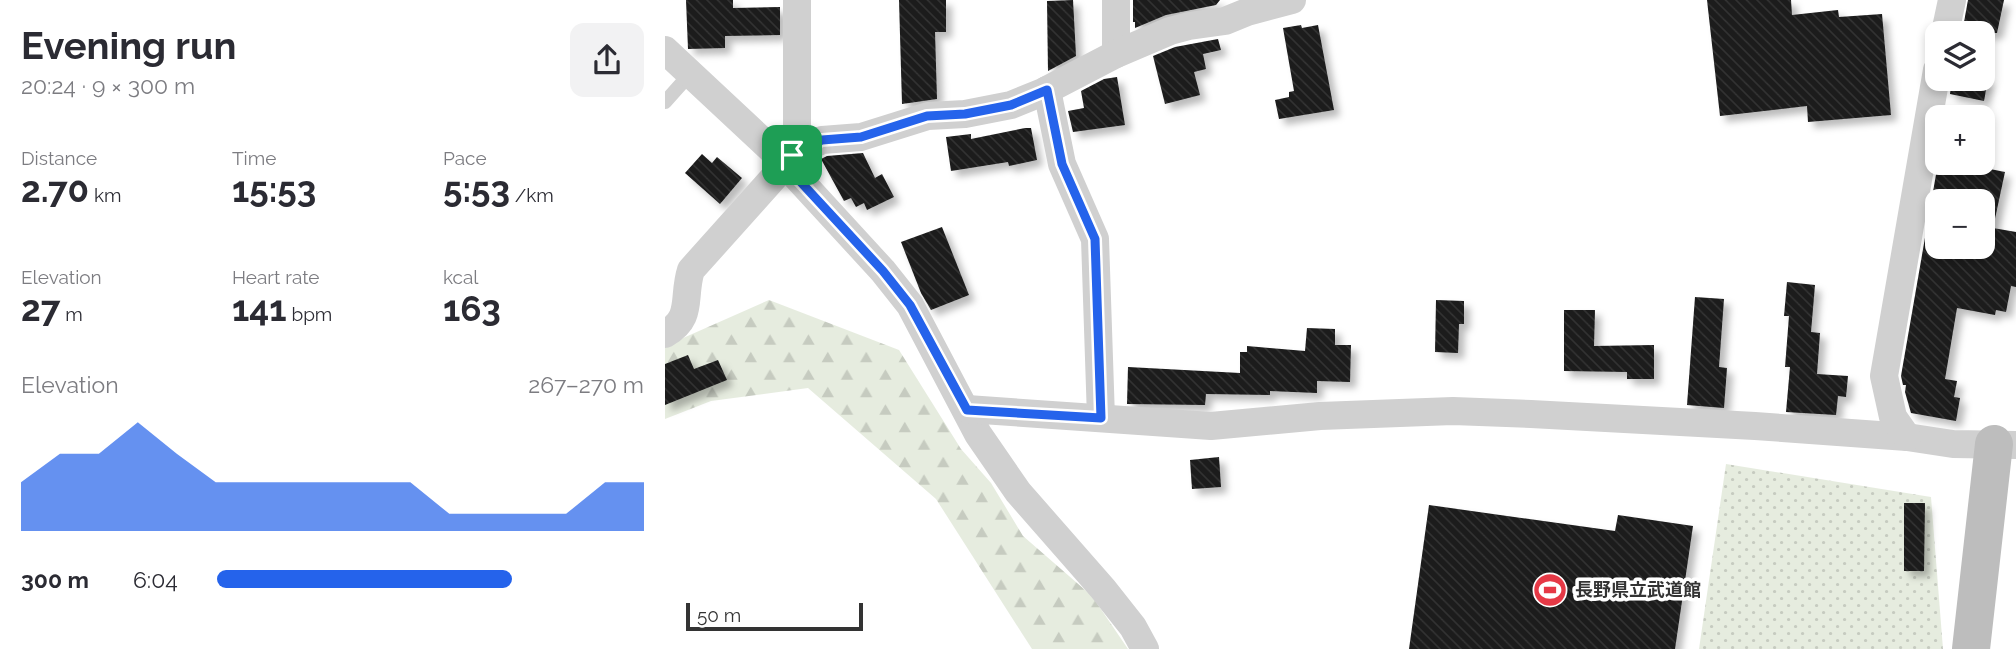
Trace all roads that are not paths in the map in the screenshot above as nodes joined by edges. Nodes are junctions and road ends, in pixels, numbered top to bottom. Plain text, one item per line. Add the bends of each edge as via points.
1 (797, 0) edge
2 (1116, 0) edge
3 (1292, 0) edge
4 (1952, 0) edge
5 (1247, 6) edge
6 (1948, 21) edge
7 (665, 50) edge
8 (1116, 54) junction
9 (690, 74) junction
10 (1047, 90) junction
11 (1933, 91) edge
12 (665, 102) edge
13 (788, 160) junction
14 (665, 334) edge
15 (967, 410) junction
16 (1101, 418) junction
17 (1907, 437) junction
18 (2005, 445) edge
19 (1145, 649) edge
20 (1971, 649) edge

1 - 13 street via 797,140
2 - 8 street
3 - 5 street
4 - 6 street
5 - 8 street via 1225,21 1170,31
7 - 9 street
8 - 10 street
9 - 12 lane
9 - 13 street
10 - 13 street via 1011,105 927,116 861,137 822,140
10 - 16 street via 1062,164 1095,239
11 - 17 street via 1884,376 1893,416
13 - 14 street via 691,270 682,319
13 - 15 street via 910,305
15 - 16 street
15 - 19 street via 1018,492 1103,589
16 - 17 street via 1211,426 1453,411 1602,416
17 - 18 street
18 - 20 street

